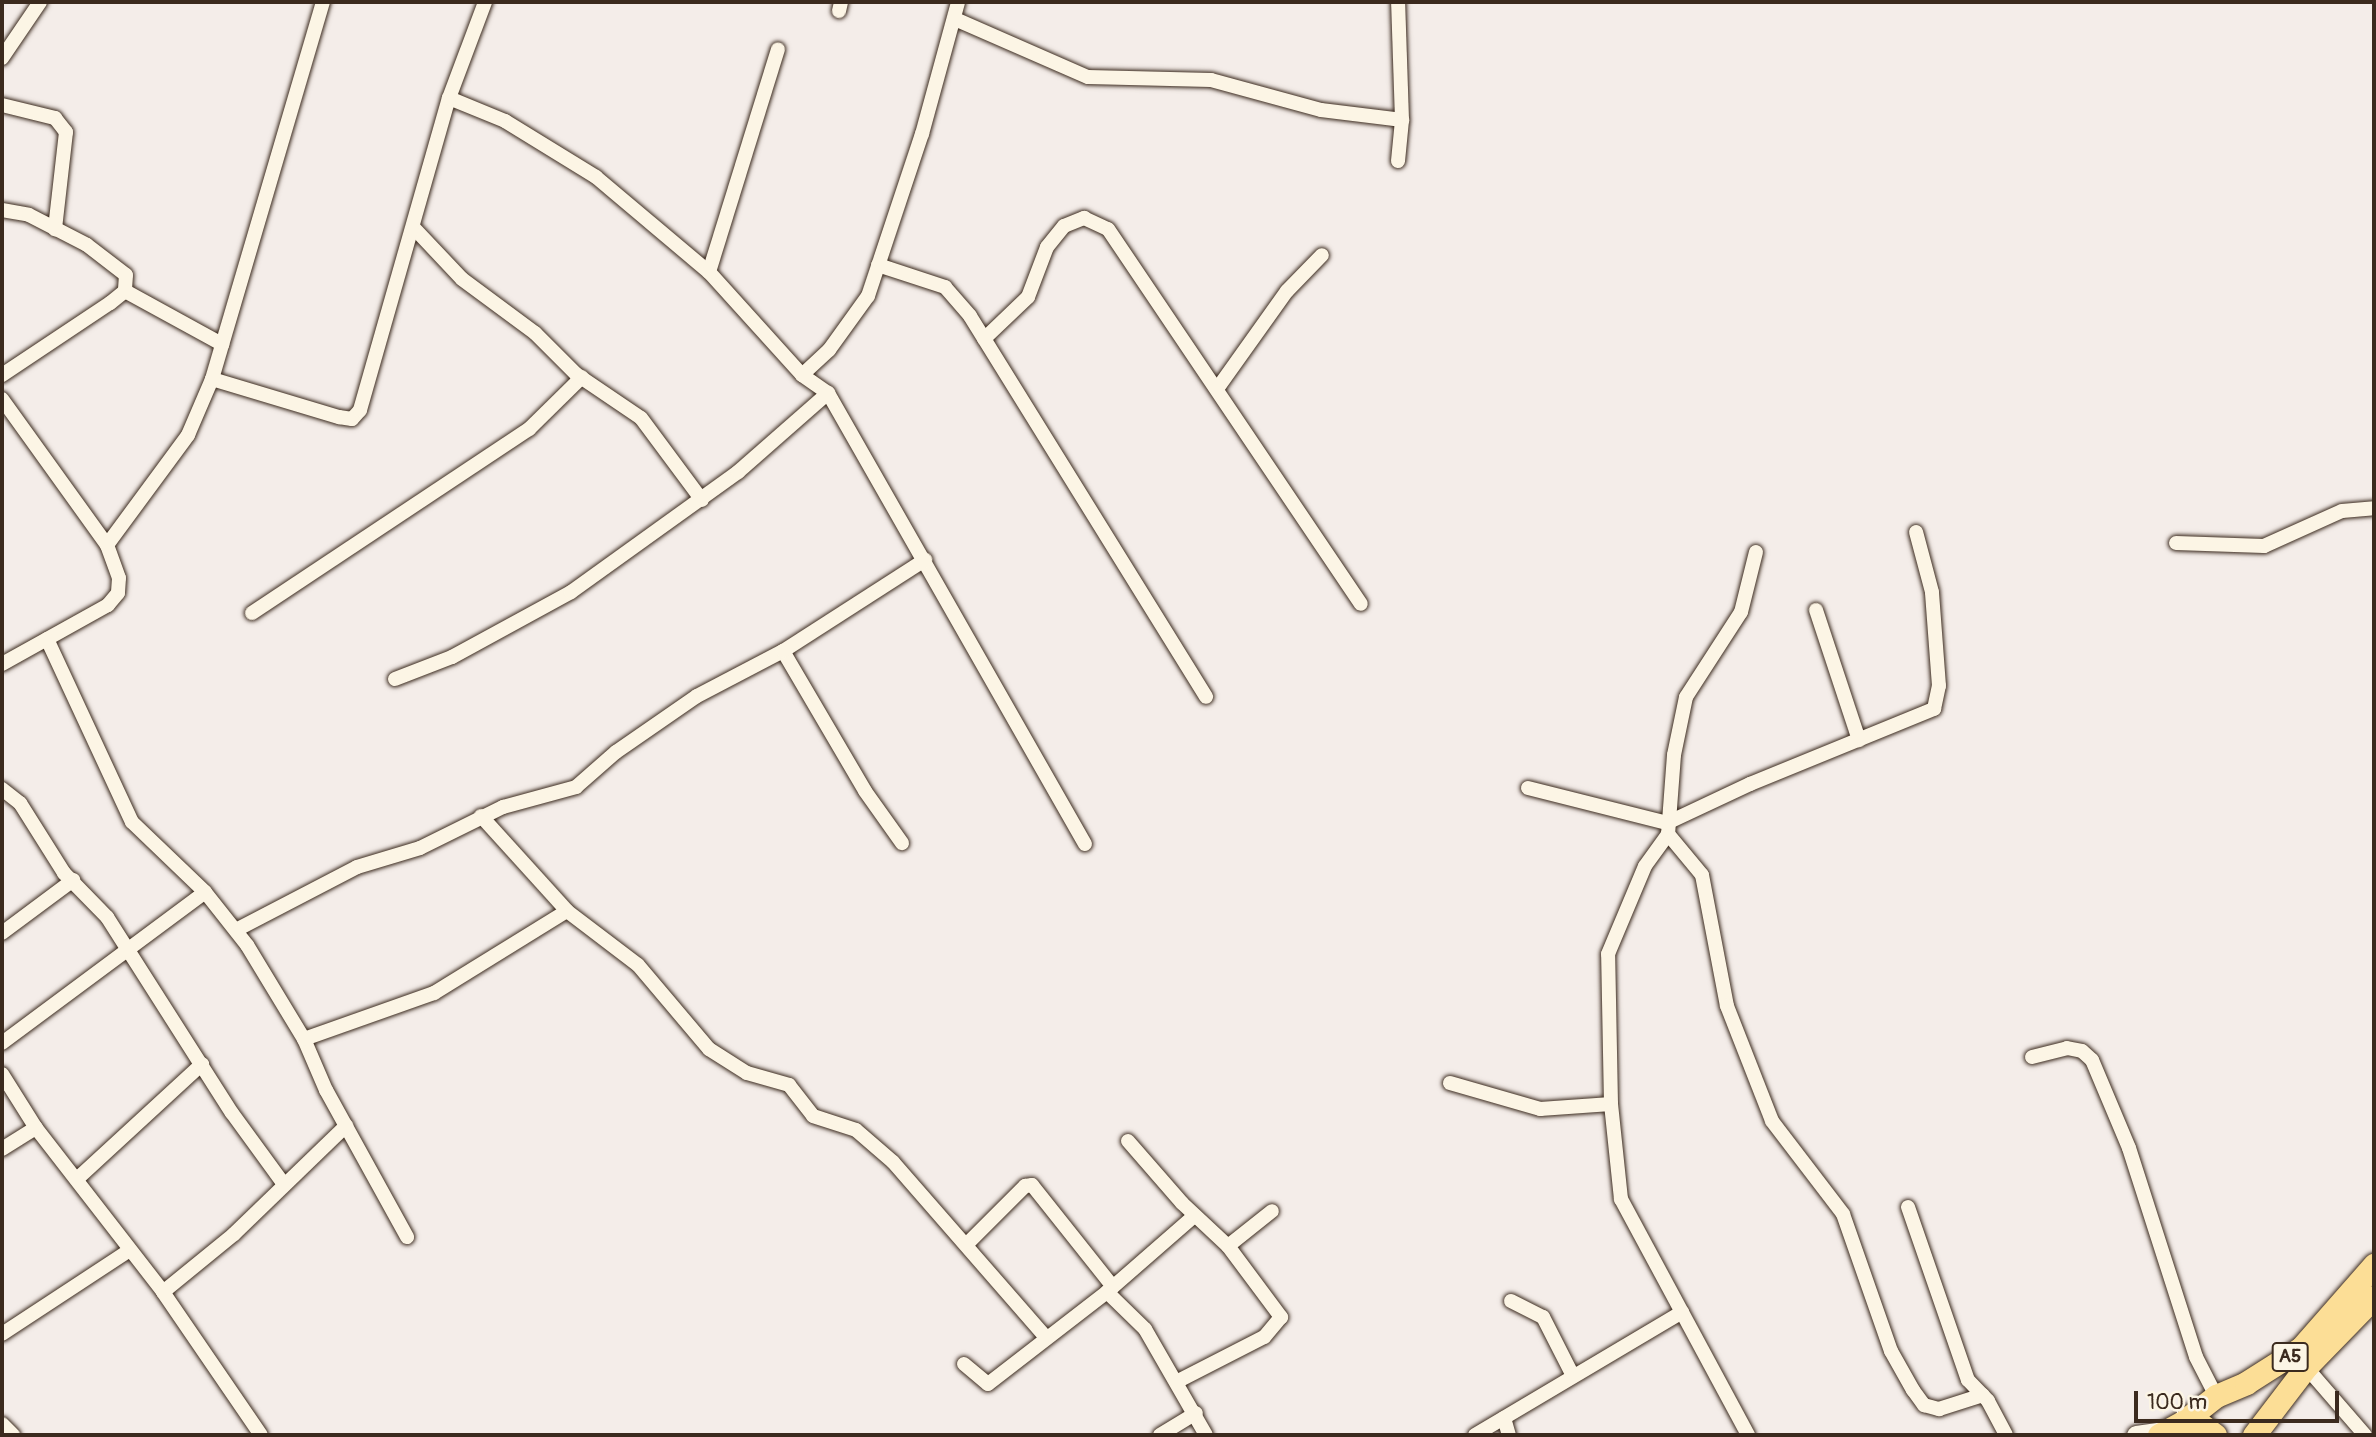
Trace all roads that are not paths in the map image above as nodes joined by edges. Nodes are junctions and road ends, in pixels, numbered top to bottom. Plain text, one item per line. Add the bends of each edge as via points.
1 (40, 2) edge
2 (323, 2) edge
3 (485, 2) edge
4 (958, 2) edge
5 (1398, 2) edge
6 (955, 19) junction
7 (778, 49) dead end
8 (2, 58) edge
9 (449, 98) junction
10 (2, 105) edge
11 (1402, 120) junction
12 (1398, 161) dead end
13 (2, 210) edge
14 (413, 227) junction
15 (55, 229) junction
16 (1322, 255) dead end
17 (878, 265) junction
18 (709, 272) junction
19 (125, 290) junction
20 (984, 339) junction
21 (222, 344) junction
22 (2, 375) edge
23 (802, 375) junction
24 (582, 377) junction
25 (212, 379) junction
26 (1217, 389) junction
27 (828, 393) junction
28 (2, 399) edge
29 (702, 500) junction
30 (2374, 508) edge
31 (1916, 532) dead end
32 (2176, 544) dead end
33 (107, 545) junction
34 (1756, 552) dead end
35 (925, 560) junction
36 (1361, 604) dead end
37 (1816, 610) dead end
38 (252, 613) dead end
39 (47, 639) junction
40 (783, 651) junction
41 (2, 664) edge
42 (395, 679) dead end
43 (1206, 697) dead end
44 (1859, 740) junction
45 (1528, 788) dead end
46 (2, 789) edge
47 (481, 816) junction
48 (1668, 829) junction
49 (902, 843) dead end
50 (1085, 844) dead end
51 (73, 880) junction
52 (205, 891) junction
53 (567, 911) junction
54 (236, 930) junction
55 (2, 933) edge
56 (126, 952) junction
57 (304, 1040) junction
58 (2, 1043) edge
59 (2032, 1057) dead end
60 (202, 1064) junction
61 (2, 1074) edge
62 (1450, 1083) dead end
63 (1611, 1104) junction
64 (346, 1126) junction
65 (36, 1128) junction
66 (1128, 1141) dead end
67 (2, 1149) edge
68 (78, 1179) junction
69 (283, 1183) junction
70 (1908, 1207) dead end
71 (1272, 1211) dead end
72 (1194, 1216) junction
73 (407, 1237) dead end
74 (968, 1243) junction
75 (1228, 1247) junction
76 (130, 1250) junction
77 (2374, 1265) edge
78 (1110, 1289) junction
79 (163, 1292) junction
80 (2374, 1297) edge
81 (1511, 1301) dead end
82 (1682, 1312) junction
83 (4, 1329) edge
84 (1045, 1336) junction
85 (964, 1364) dead end
86 (2306, 1367) junction
87 (1573, 1376) junction
88 (1178, 1381) junction
89 (1983, 1395) junction
90 (2216, 1396) junction
91 (1196, 1413) junction
92 (1504, 1418) junction
93 (2184, 1421) junction
94 (2, 1424) edge
95 (1740, 1433) edge
96 (2161, 1433) edge
97 (13, 1435) edge
98 (261, 1435) edge
99 (1160, 1435) edge
100 (1206, 1435) edge
101 (1475, 1435) edge
102 (1509, 1435) edge
103 (2006, 1435) edge
104 (2136, 1435) edge
105 (2215, 1435) edge
106 (2254, 1435) edge
107 (2365, 1435) edge

1 - 8 street
2 - 21 street
3 - 9 street
4 - 6 street
5 - 11 street
6 - 11 street via 1088,78 1211,80 1321,110
6 - 17 street
7 - 18 street
9 - 14 street
9 - 18 street via 505,121 596,177
10 - 15 street via 55,118 66,132
11 - 12 street
13 - 15 street via 29,215
14 - 24 street via 462,279 535,333
14 - 25 street via 366,394 352,419
15 - 19 street via 115,264 125,275
16 - 26 street via 1287,291
17 - 20 street via 945,287
17 - 23 street via 868,296 853,321
18 - 23 street
19 - 21 street
19 - 22 street
20 - 26 street via 1028,297 1047,247 1064,226 1084,218 1108,229
20 - 43 street
21 - 25 street
23 - 27 street
24 - 29 street via 641,418
24 - 38 street via 528,429
25 - 33 street via 188,435
26 - 36 street
27 - 29 street
27 - 35 street
28 - 33 street
29 - 42 street via 542,610 452,657
30 - 32 street via 2342,511 2264,546
31 - 44 street via 1932,592 1939,686 1934,709
33 - 39 street via 119,578 118,593 108,605
34 - 48 street via 1741,612 1686,697 1674,755
35 - 40 street
35 - 50 street
37 - 44 street
39 - 41 street
39 - 52 street via 132,822
40 - 47 street via 697,696 648,728 576,788
40 - 49 street via 865,791
44 - 48 street
45 - 48 street
46 - 51 street via 30,816
47 - 53 street
47 - 54 street via 420,848 357,867
48 - 63 street via 1644,866 1608,954
48 - 89 street via 1702,875 1727,1006 1772,1121 1843,1214 1891,1351 1924,1405 1939,1409
51 - 55 street
51 - 56 street via 101,909
52 - 54 street
52 - 56 street
53 - 57 street via 434,993
53 - 74 street via 638,965 709,1049 747,1073 789,1085 813,1116 863,1135
54 - 57 street
56 - 58 street
56 - 60 street
57 - 64 street
59 - 90 street via 2067,1048 2082,1051 2091,1060 2129,1148 2196,1357
60 - 68 street
60 - 69 street
61 - 65 street
62 - 63 street via 1540,1109
63 - 82 street via 1621,1199
64 - 69 street
64 - 73 street
65 - 67 street
65 - 68 street
66 - 72 street
68 - 76 street
69 - 79 street via 234,1234
70 - 89 street via 1968,1380
71 - 75 street
72 - 75 street
72 - 78 street
74 - 78 street via 1025,1186 1032,1185
74 - 84 street
75 - 88 street via 1276,1306 1279,1324 1264,1337
76 - 79 street
76 - 83 street
77 - 90 highway, A5 via 2301,1348
78 - 84 street
78 - 88 street via 1145,1329
79 - 98 street
80 - 86 highway, A5
81 - 87 street via 1543,1317
82 - 87 street
82 - 95 street
84 - 85 street via 988,1384
86 - 106 highway, A5
86 - 107 street
87 - 92 street
88 - 91 street
89 - 103 street
90 - 93 highway, A5
91 - 99 street
91 - 100 street
92 - 101 street
92 - 102 street
93 - 96 highway, A5
93 - 105 highway via 2199,1423
94 - 97 street
96 - 104 main road

